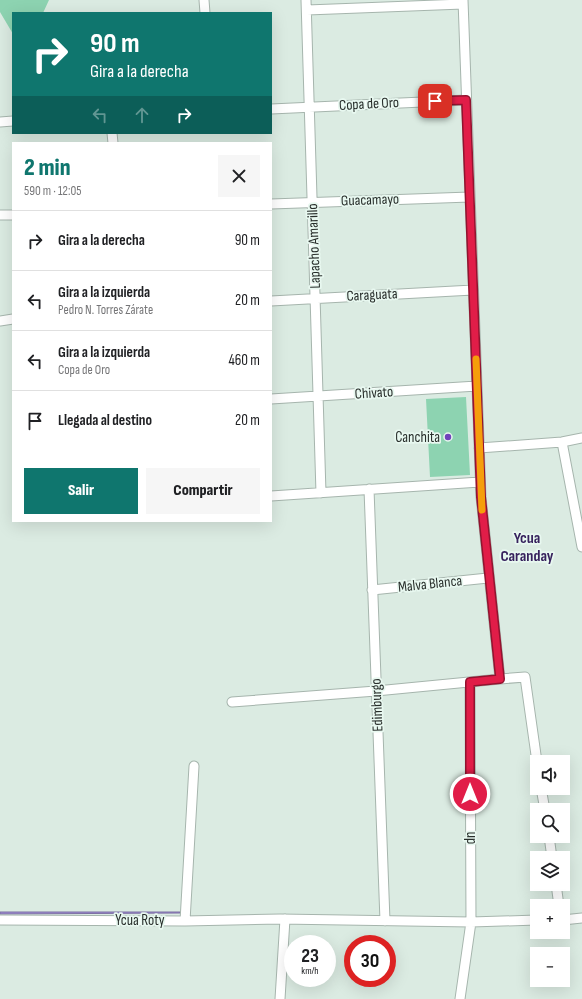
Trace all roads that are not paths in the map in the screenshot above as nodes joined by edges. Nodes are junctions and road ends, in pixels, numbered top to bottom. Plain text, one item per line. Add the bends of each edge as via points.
1 (204, 0) edge
2 (306, 0) edge
3 (463, 2) edge
4 (307, 10) junction
5 (204, 12) edge
6 (466, 100) junction
7 (309, 107) junction
8 (272, 109) edge
9 (12, 121) edge
10 (0, 122) edge
11 (470, 197) junction
12 (312, 202) junction
13 (272, 204) edge
14 (0, 215) edge
15 (12, 215) edge
16 (473, 290) junction
17 (315, 298) junction
18 (272, 301) edge
19 (12, 320) edge
20 (0, 321) edge
21 (477, 386) junction
22 (318, 396) junction
23 (272, 399) edge
24 (582, 438) edge
25 (562, 442) junction
26 (479, 448) junction
27 (480, 482) junction
28 (369, 489) junction
29 (321, 493) junction
30 (272, 496) edge
31 (582, 547) edge
32 (488, 578) junction
33 (372, 590) junction
34 (500, 679) junction
35 (470, 682) junction
36 (376, 691) junction
37 (232, 702) dead end
38 (536, 755) edge
39 (194, 766) dead end
40 (582, 918) edge
41 (283, 919) junction
42 (570, 919) edge
43 (0, 920) edge
44 (185, 920) junction
45 (530, 920) edge
46 (385, 921) junction
47 (471, 922) junction
48 (280, 999) edge
49 (460, 999) edge

1 - 5 street
2 - 4 street, Lapacho Amarillo
3 - 4 street
3 - 6 street
4 - 7 street, Lapacho Amarillo
6 - 7 street, Copa de Oro
6 - 11 street
7 - 8 street, Copa de Oro
7 - 12 street, Lapacho Amarillo
9 - 10 street
11 - 12 street, Guacamayo
11 - 16 street
12 - 13 street, Guacamayo
12 - 17 street, Lapacho Amarillo
14 - 15 street
16 - 17 street, Caraguata
16 - 21 street
17 - 18 street, Caraguata
17 - 22 street, Lapacho Amarillo
19 - 20 street
21 - 22 street, Chivato
21 - 26 street
22 - 23 street, Chivato
22 - 29 street, Lapacho Amarillo
24 - 25 street
25 - 26 street
25 - 31 street
26 - 27 street
27 - 28 street
27 - 32 street
28 - 29 street
28 - 33 street, Edimburgo
29 - 30 street
32 - 33 street, Malva Blanca
32 - 34 street
33 - 36 street, Edimburgo
34 - 35 street
34 - 38 street via 525,677
35 - 36 street
35 - 47 street, dn
36 - 37 street
36 - 46 street, Edimburgo
39 - 44 street
40 - 42 street
41 - 44 street, Ycua Roty
41 - 46 street, Ycua Roty
41 - 48 street
43 - 44 street, Ycua Roty
45 - 47 street, Ycua Roty
46 - 47 street, Ycua Roty
47 - 49 street, dn

